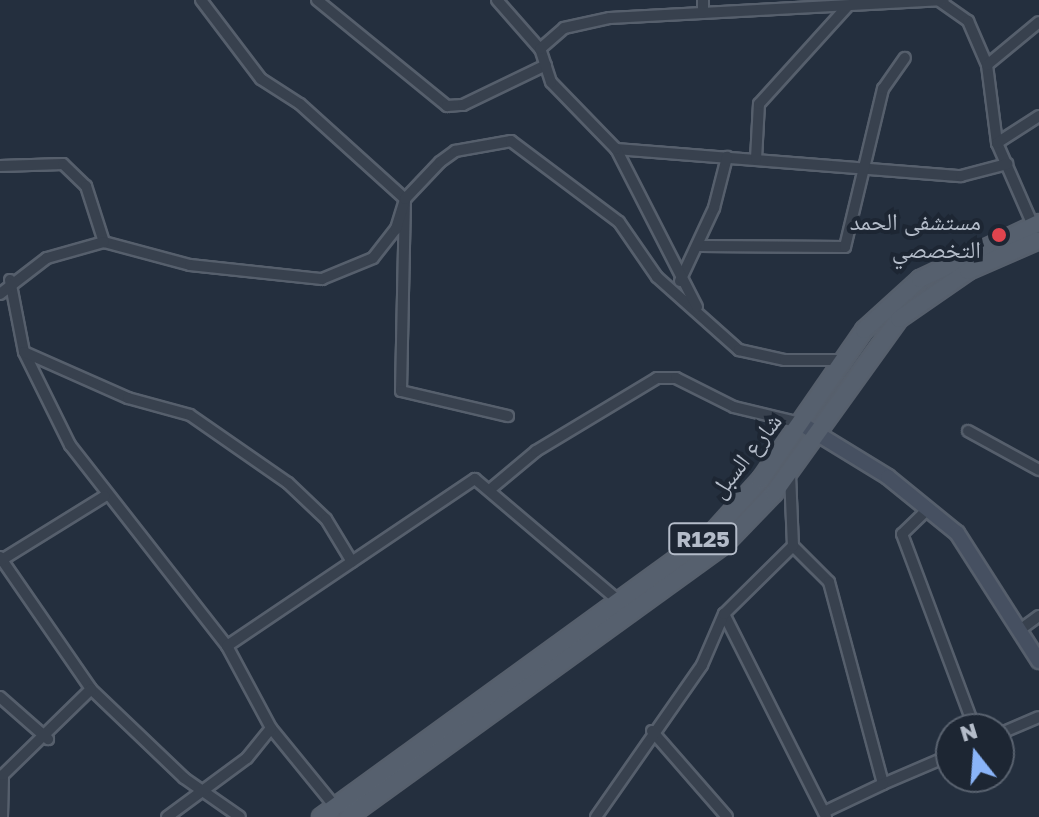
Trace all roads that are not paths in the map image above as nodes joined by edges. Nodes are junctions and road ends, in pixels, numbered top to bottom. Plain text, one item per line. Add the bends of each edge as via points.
1 (201, 0) edge
2 (317, 0) edge
3 (497, 0) edge
4 (703, 0) edge
5 (941, 0) edge
6 (848, 6) junction
7 (703, 13) junction
8 (1039, 22) edge
9 (540, 49) junction
10 (905, 58) dead end
11 (546, 65) junction
12 (987, 65) junction
13 (1039, 116) edge
14 (997, 143) junction
15 (616, 149) junction
16 (727, 157) junction
17 (756, 159) junction
18 (1007, 164) junction
19 (0, 166) edge
20 (866, 167) junction
21 (405, 199) junction
22 (1038, 232) edge
23 (104, 242) junction
24 (700, 246) junction
25 (10, 280) junction
26 (680, 281) junction
27 (0, 294) edge
28 (705, 319) junction
29 (24, 352) junction
30 (843, 360) junction
31 (508, 416) dead end
32 (800, 423) junction
33 (968, 431) dead end
34 (816, 433) junction
35 (792, 466) junction
36 (1039, 470) edge
37 (493, 487) junction
38 (105, 496) junction
39 (928, 509) junction
40 (793, 546) junction
41 (1, 559) edge
42 (352, 562) junction
43 (620, 602) junction
44 (724, 614) junction
45 (1039, 616) edge
46 (1021, 629) junction
47 (227, 646) junction
48 (1039, 661) edge
49 (91, 689) junction
50 (0, 697) edge
51 (969, 713) edge
52 (1039, 717) edge
53 (1015, 727) edge
54 (271, 728) junction
55 (652, 731) junction
56 (48, 739) junction
57 (935, 762) edge
58 (883, 784) junction
59 (206, 792) junction
60 (337, 814) edge
61 (825, 815) edge
62 (2, 817) edge
63 (167, 817) edge
64 (240, 817) edge
65 (596, 817) edge
66 (727, 817) edge

1 - 21 street via 261,79 300,104
2 - 11 street via 447,106 463,105
3 - 9 street
4 - 7 street
5 - 6 street
5 - 12 street via 968,21
6 - 7 street
6 - 17 street via 759,104
7 - 9 street via 564,28
8 - 12 street
9 - 11 street
10 - 20 street via 883,89
11 - 15 street via 551,82
12 - 14 street
13 - 14 street
14 - 18 street
15 - 16 street
15 - 26 street
16 - 17 street
16 - 24 street
17 - 20 street
18 - 20 street via 961,176
18 - 22 street
19 - 23 street via 63,164 86,186
20 - 24 street via 845,247
21 - 23 street via 396,229 373,258 322,279 190,265
21 - 28 street via 455,151 511,141 619,222 657,277
21 - 31 street via 401,391
22 - 30 main road, شارع السبل / R125 via 920,279
22 - 34 main road, شارع السبل / R125 via 968,271 899,319
23 - 25 street via 47,258
24 - 26 street
25 - 27 street
25 - 29 street
26 - 28 street
28 - 30 street via 739,350 785,360
29 - 38 street
29 - 42 street via 128,398 190,415 288,483 326,519
30 - 32 main road, شارع السبل / R125
32 - 34 street
32 - 37 street via 734,407 676,378 657,378 536,451
32 - 43 main road, شارع السبل / R125 via 714,531
33 - 36 street
34 - 35 main road, شارع السبل / R125
34 - 39 street
35 - 40 street
35 - 60 main road, شارع السبل / R125 via 724,545
37 - 42 street via 475,479
37 - 43 street
38 - 41 street
38 - 47 street
39 - 46 street via 957,533
39 - 51 street via 902,534
40 - 44 street
40 - 58 street via 829,582
41 - 49 street via 47,635
42 - 47 street
43 - 60 main road, شارع السبل / R125
44 - 55 street via 702,665
44 - 61 street
45 - 46 street
46 - 48 street
47 - 54 street
49 - 56 street
49 - 59 street
50 - 56 street
52 - 53 street
54 - 59 street
54 - 60 street
55 - 65 street
55 - 66 street
56 - 62 street via 3,775
57 - 58 street
58 - 61 street
59 - 63 street
59 - 64 street

